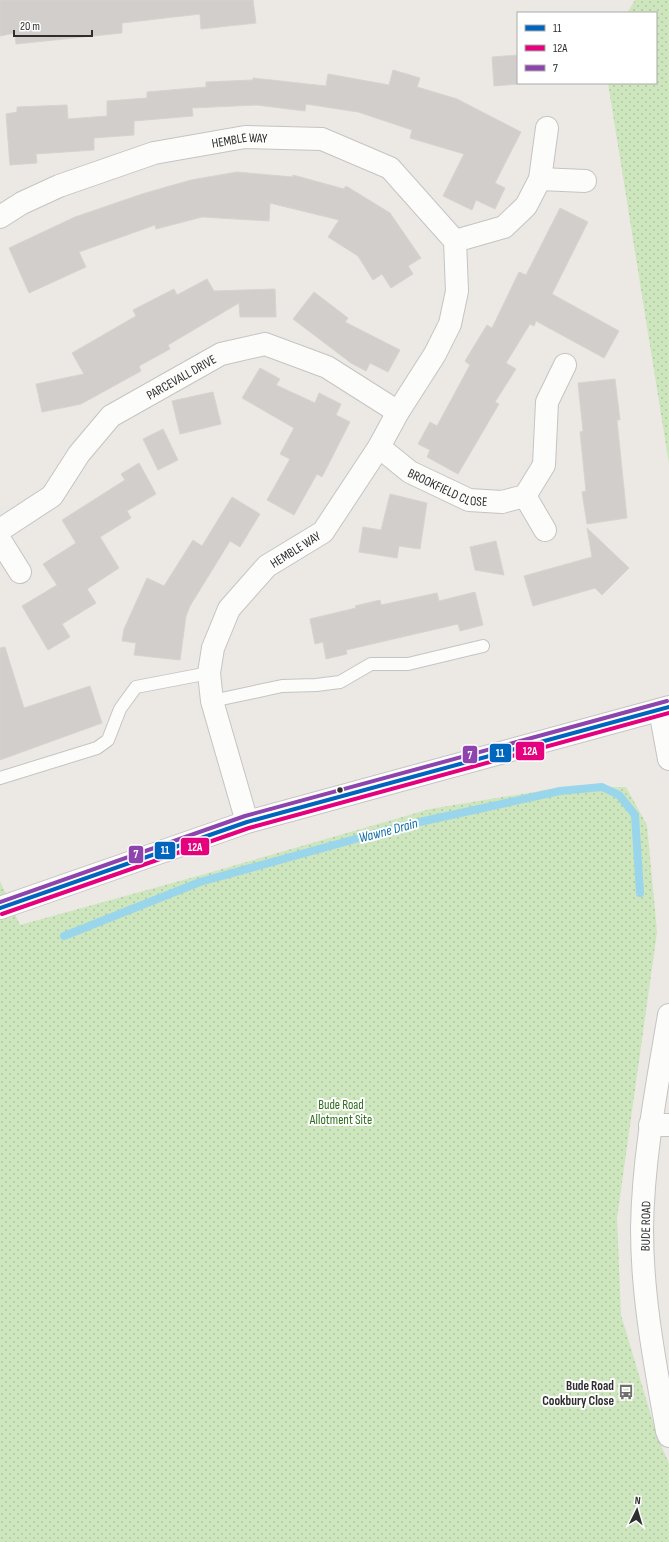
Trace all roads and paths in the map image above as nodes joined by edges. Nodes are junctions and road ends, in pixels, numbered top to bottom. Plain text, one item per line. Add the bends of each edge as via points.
1 (547, 128) dead end
2 (540, 179) junction
3 (585, 181) dead end
4 (0, 218) edge
5 (455, 241) junction
6 (565, 365) dead end
7 (398, 412) junction
8 (379, 447) junction
9 (525, 496) junction
10 (0, 530) edge
11 (545, 530) dead end
12 (0, 540) edge
13 (20, 572) dead end
14 (483, 646) dead end
15 (209, 673) junction
16 (212, 701) junction
17 (664, 708) edge
18 (669, 759) edge
19 (0, 778) edge
20 (247, 822) junction
21 (0, 908) edge
22 (669, 1015) edge
23 (660, 1125) edge
24 (669, 1436) edge

1 - 2 street
2 - 3 street
2 - 5 street via 526,206 504,227
4 - 5 street, HEMBLE WAY via 22,203 59,186 154,153 245,137 322,140 390,168
5 - 7 street, HEMBLE WAY via 458,291 450,324 435,354
6 - 9 street via 547,402 544,465
7 - 8 street, HEMBLE WAY
7 - 10 street, PARCEVALL DRIVE via 327,367 265,344 221,354 111,416 79,454 52,496
8 - 9 street, BROOKFIELD CLOSE via 410,472 469,500 502,502
8 - 15 street, HEMBLE WAY via 323,532 267,566 229,609 213,648
9 - 11 street
12 - 13 street
14 - 16 lane via 408,664 371,664 340,682 282,686
15 - 16 street, HEMBLE WAY
15 - 19 lane via 136,687 120,709 108,740 97,748
16 - 20 street, HEMBLE WAY
17 - 18 street
17 - 20 street
20 - 21 street
22 - 23 street, BUDE ROAD
23 - 24 street, BUDE ROAD via 642,1229 647,1313

